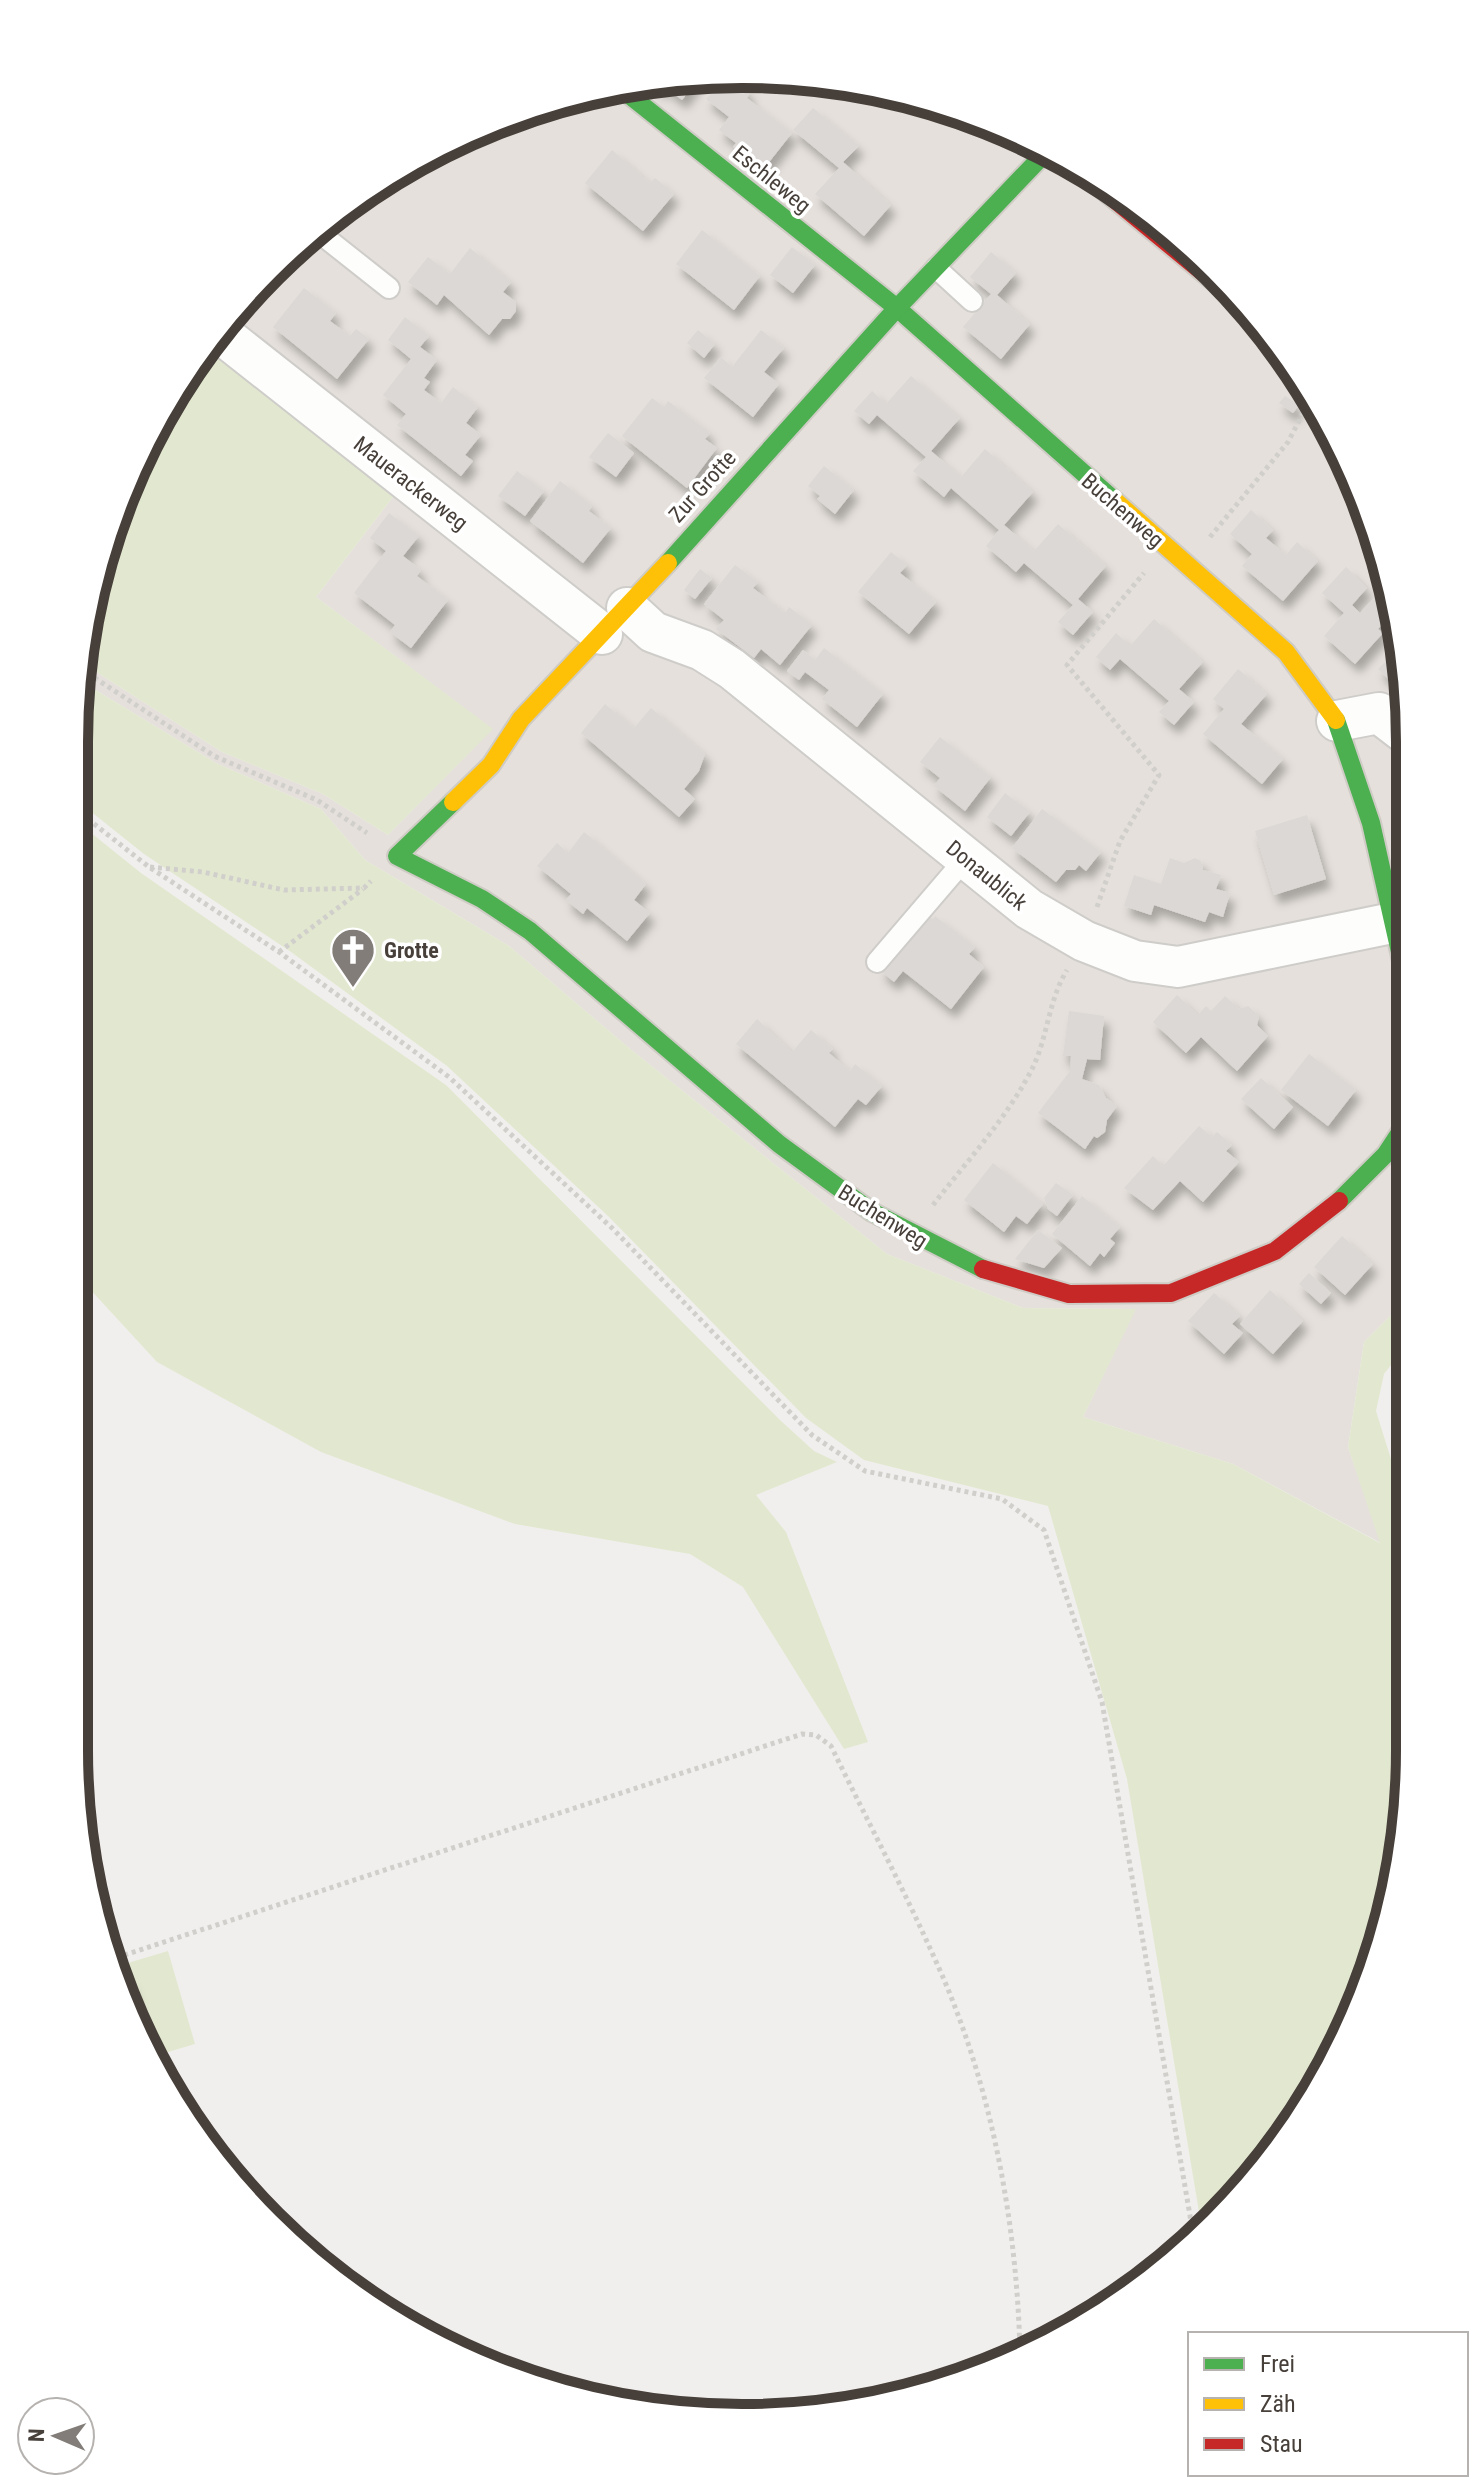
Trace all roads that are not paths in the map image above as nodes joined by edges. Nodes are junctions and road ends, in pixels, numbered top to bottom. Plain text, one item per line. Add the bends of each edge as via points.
1 (633, 98) edge
2 (1039, 159) edge
3 (326, 238) edge
4 (936, 268) junction
5 (389, 288) dead end
6 (972, 301) dead end
7 (897, 308) junction
8 (228, 338) edge
9 (615, 621) junction
10 (1337, 721) junction
11 (1396, 726) edge
12 (397, 856) joint
13 (966, 858) junction
14 (1396, 909) edge
15 (1396, 924) edge
16 (877, 962) dead end
17 (1396, 1138) edge

1 - 7 street, Eschleweg
2 - 4 street, Zur Grotte
3 - 5 lane
4 - 6 lane
4 - 7 street, Zur Grotte
7 - 9 street, Zur Grotte
7 - 10 street, Buchenweg via 1286,652
8 - 9 street, Mauerackerweg
9 - 12 street, Zur Grotte via 521,719 491,765
9 - 13 street, Donaublick via 702,650 732,669
10 - 11 street via 1379,713
10 - 14 street, Buchenweg
12 - 17 street, Buchenweg via 474,892 530,931 861,1207 908,1237 1025,1285 1092,1298 1162,1293 1252,1265 1299,1236 1382,1158
13 - 15 street, Donaublick via 1029,909 1084,941 1135,961 1178,967
13 - 16 lane

